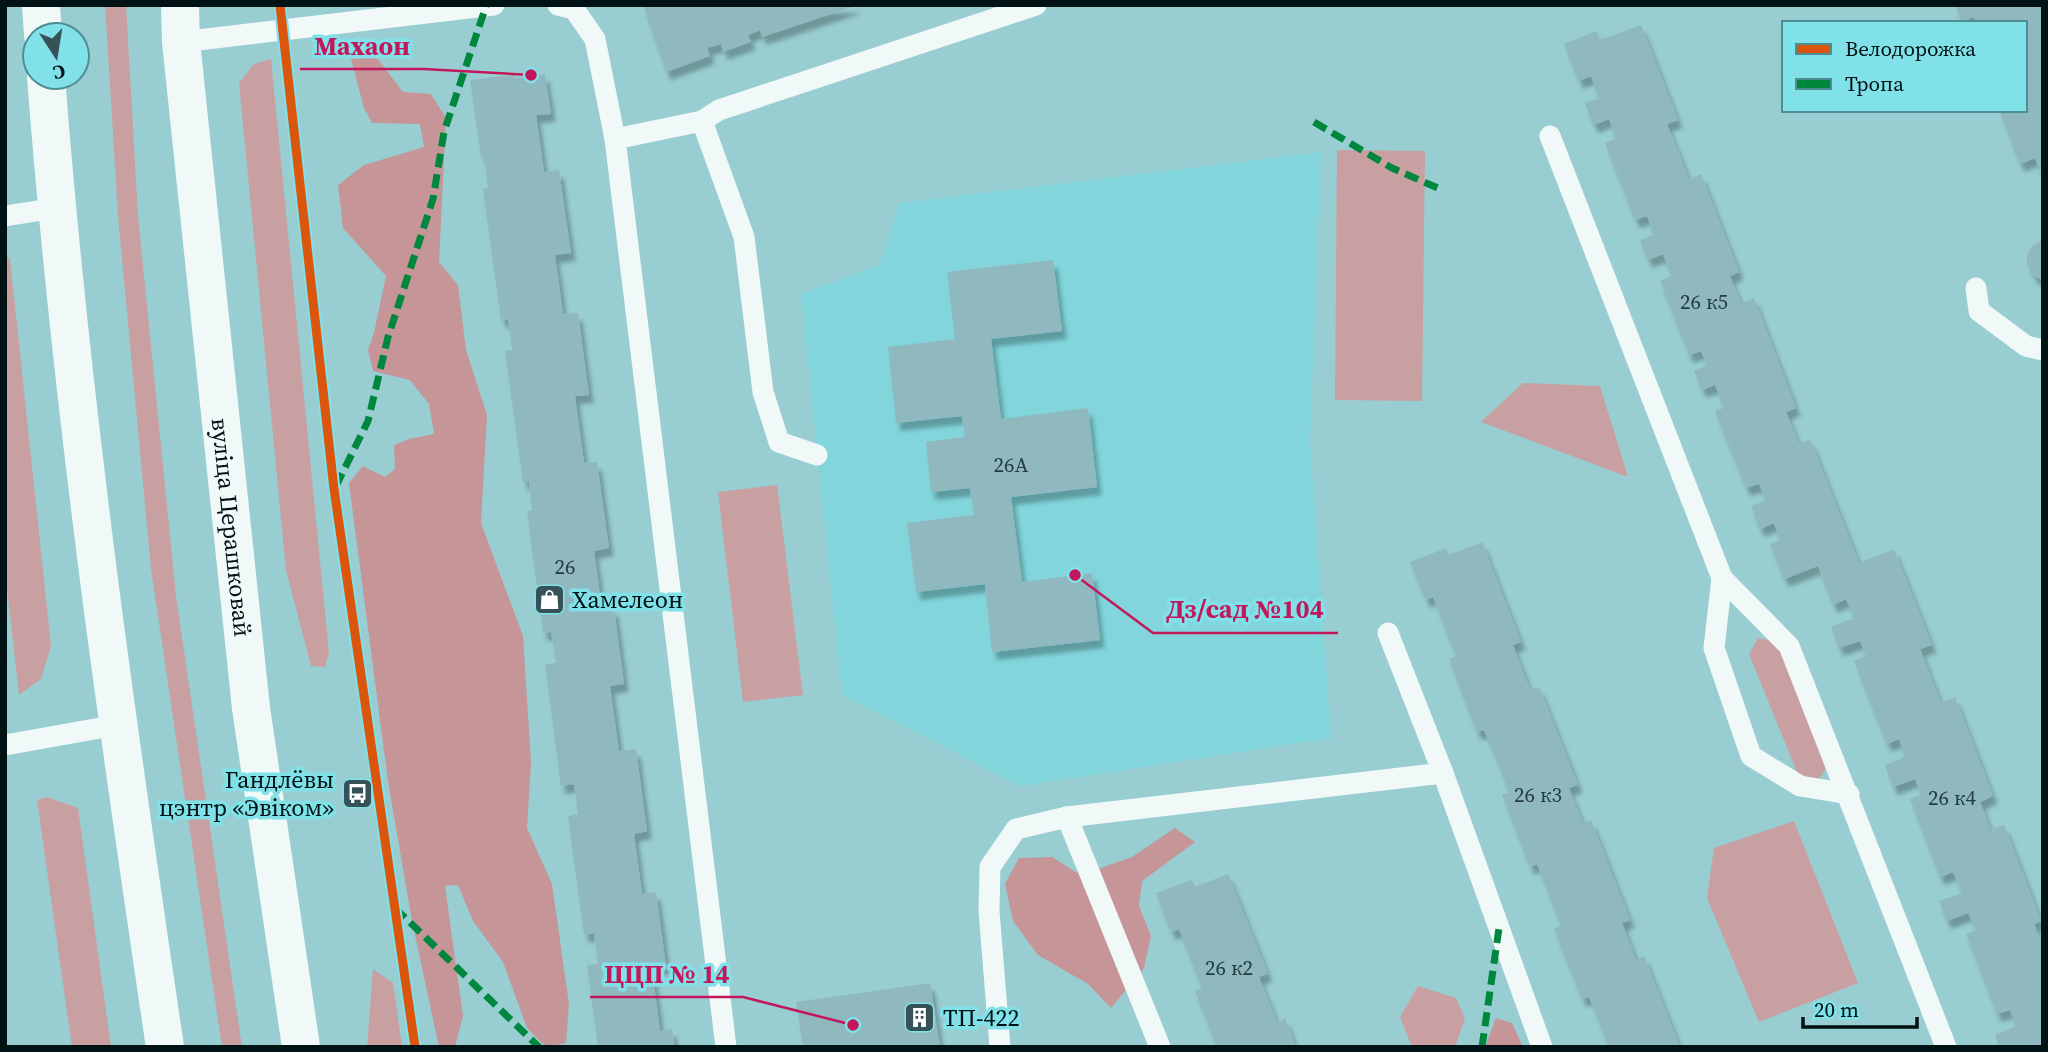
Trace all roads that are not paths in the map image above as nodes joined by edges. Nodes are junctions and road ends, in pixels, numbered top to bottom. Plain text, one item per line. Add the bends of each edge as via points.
1 (494, 5) edge
2 (558, 5) edge
3 (1036, 5) edge
4 (181, 24) edge
5 (48, 91) edge
6 (702, 121) junction
7 (1550, 136) dead end
8 (615, 139) junction
9 (56, 208) junction
10 (5, 216) edge
11 (1976, 288) dead end
12 (2043, 349) edge
13 (817, 455) dead end
14 (1722, 578) junction
15 (1388, 634) dead end
16 (117, 725) junction
17 (5, 745) edge
18 (1443, 773) junction
19 (1849, 794) junction
20 (1066, 817) junction
21 (165, 1047) edge
22 (301, 1047) edge
23 (726, 1047) edge
24 (1000, 1047) edge
25 (1160, 1047) edge
26 (1542, 1047) edge
27 (1946, 1047) edge

1 - 4 lane
2 - 8 lane via 575,9 595,39
3 - 6 lane via 719,110
4 - 22 main road, вуліца Церашковай via 251,708
5 - 9 main road
6 - 8 lane
6 - 13 lane via 744,237 763,392 779,442
7 - 14 lane
8 - 23 lane
9 - 10 lane
9 - 16 main road
11 - 12 lane via 1979,311 2026,346
14 - 19 lane via 1790,646
14 - 19 lane via 1714,648 1751,756 1800,786
15 - 18 lane
16 - 17 lane
16 - 21 main road
18 - 20 lane
18 - 26 lane
19 - 27 lane
20 - 24 lane via 1017,829 990,867
20 - 25 lane

